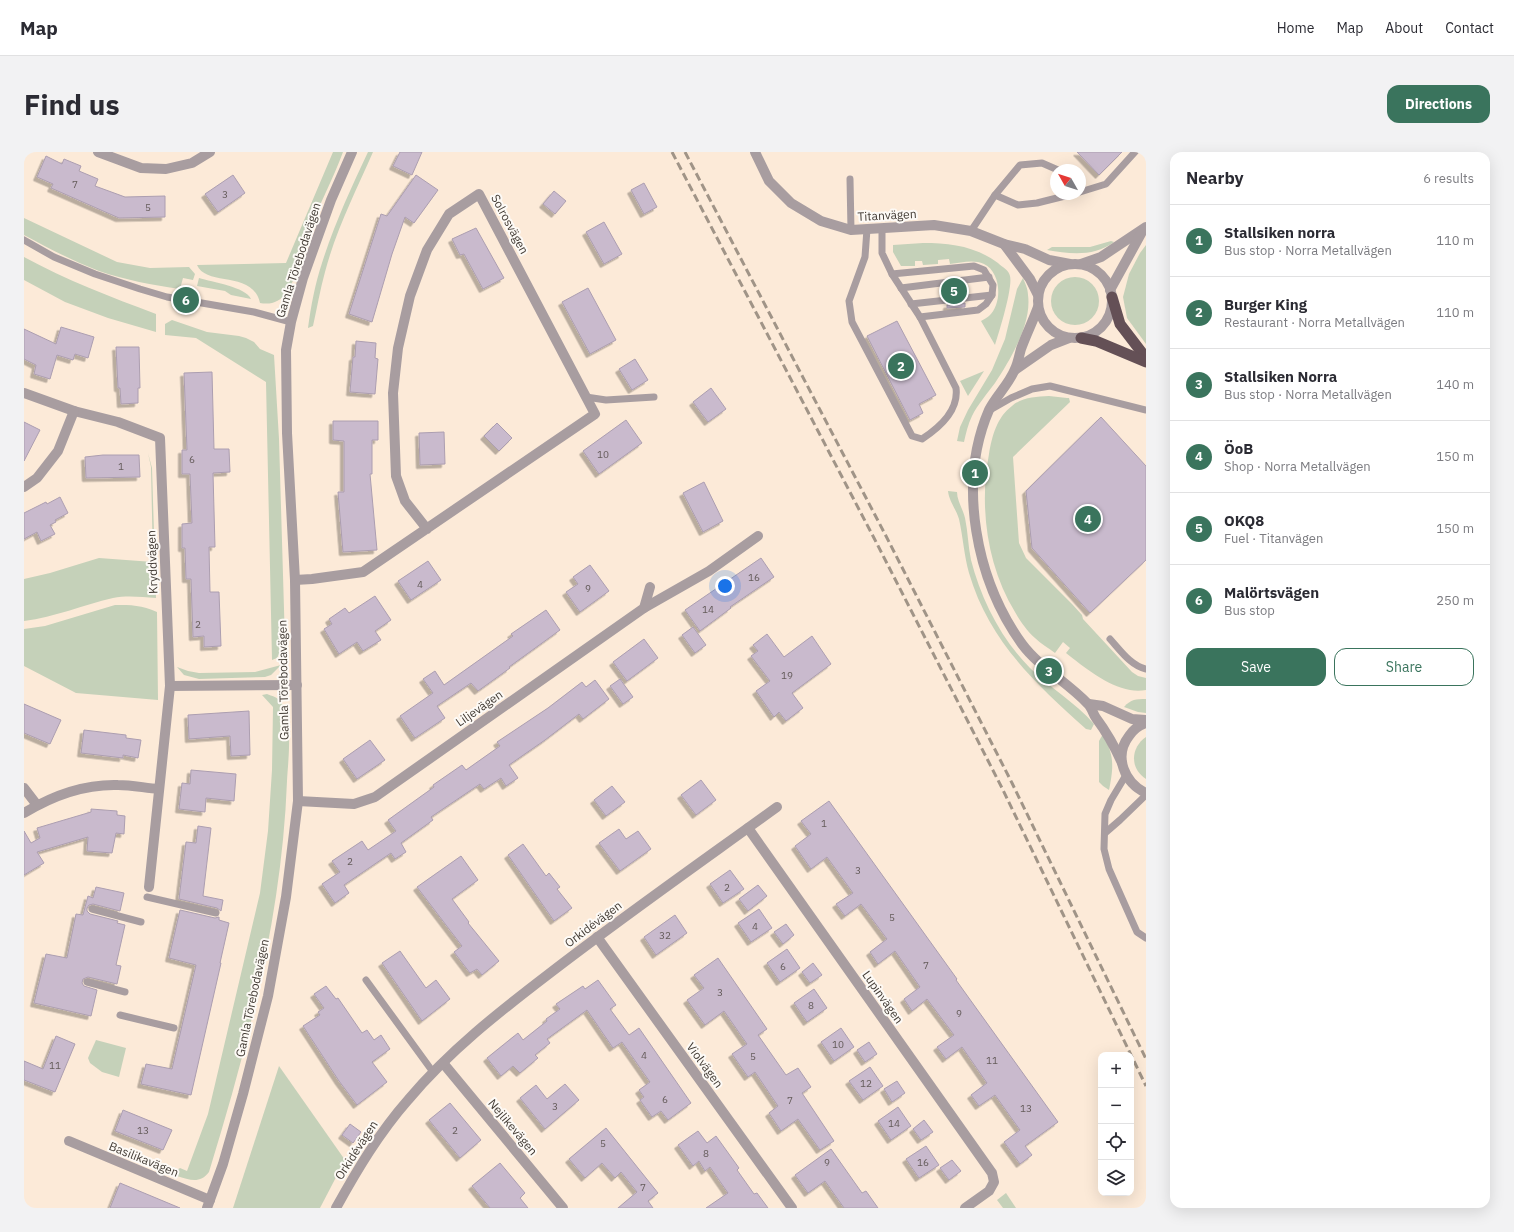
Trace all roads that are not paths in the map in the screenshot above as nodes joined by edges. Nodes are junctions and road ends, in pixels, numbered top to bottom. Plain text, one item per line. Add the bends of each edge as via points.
1 (98, 152) edge
2 (210, 152) edge
3 (352, 152) edge
4 (755, 152) edge
5 (1136, 152) edge
6 (1050, 166) edge
7 (850, 179) dead end
8 (1086, 190) edge
9 (995, 195) junction
10 (1050, 200) edge
11 (867, 229) junction
12 (882, 229) junction
13 (1144, 229) edge
14 (851, 230) junction
15 (971, 230) junction
16 (24, 240) edge
17 (1004, 244) junction
18 (1070, 264) junction
19 (1081, 264) junction
20 (892, 274) junction
21 (990, 278) junction
22 (901, 288) junction
23 (1111, 293) junction
24 (992, 295) junction
25 (1038, 295) junction
26 (911, 304) junction
27 (1038, 307) junction
28 (920, 317) junction
29 (291, 322) junction
30 (1069, 338) junction
31 (1081, 338) junction
32 (1146, 358) edge
33 (1146, 362) edge
34 (1015, 370) junction
35 (24, 393) edge
36 (586, 397) junction
37 (654, 397) dead end
38 (990, 410) junction
39 (1146, 410) edge
40 (74, 411) junction
41 (24, 487) edge
42 (427, 529) junction
43 (758, 536) dead end
44 (295, 580) junction
45 (650, 587) dead end
46 (644, 608) junction
47 (1110, 639) dead end
48 (1146, 669) edge
49 (296, 685) junction
50 (170, 686) junction
51 (1089, 704) junction
52 (1146, 720) edge
53 (1146, 723) edge
54 (1122, 763) junction
55 (1126, 775) junction
56 (24, 788) edge
57 (159, 789) junction
58 (1146, 794) edge
59 (298, 801) junction
60 (36, 805) junction
61 (777, 807) dead end
62 (24, 813) edge
63 (748, 828) junction
64 (1105, 833) junction
65 (149, 887) dead end
66 (147, 897) dead end
67 (92, 910) dead end
68 (216, 913) dead end
69 (141, 922) dead end
70 (597, 937) junction
71 (1146, 938) edge
72 (366, 980) dead end
73 (88, 982) dead end
74 (125, 992) dead end
75 (120, 1015) dead end
76 (174, 1028) dead end
77 (442, 1062) junction
78 (433, 1072) junction
79 (69, 1141) dead end
80 (208, 1204) edge
81 (336, 1208) edge
82 (563, 1208) edge
83 (792, 1208) edge
84 (965, 1208) edge

1 - 2 street via 141,168 166,169 192,163
3 - 29 street, Gamla Törebodavägen via 331,200 303,278
4 - 14 street, Titanvägen via 769,181 790,203 821,221
5 - 8 lane via 1106,184
6 - 9 lane via 1042,163 1020,165
7 - 14 lane
9 - 10 lane via 1018,205
9 - 15 lane
11 - 12 street, Titanvägen
11 - 14 street, Titanvägen
11 - 28 lane via 865,257 849,301 852,322 912,436 922,439 936,429 950,413 957,397 956,388
12 - 15 street, Titanvägen via 934,225
12 - 20 lane via 882,253
13 - 19 street via 1101,257
13 - 23 street
15 - 17 street, Titanvägen
16 - 29 lane via 54,257 140,289 167,297 254,312
17 - 18 street, Titanvägen via 1025,249 1049,260
17 - 25 street via 1030,279
18 - 19 street
18 - 25 street via 1049,275
19 - 23 street via 1099,273
20 - 21 lane via 974,266 984,270
20 - 22 lane
21 - 22 lane
21 - 24 lane via 993,285
22 - 26 lane
23 - 31 street via 1110,314 1104,324
23 - 32 highway via 1120,324
24 - 26 lane
24 - 28 lane via 978,310
25 - 27 street
26 - 28 lane
27 - 30 street via 1048,327
27 - 34 street
29 - 44 street, Gamla Törebodavägen via 286,350 287,433
30 - 31 street
30 - 34 street via 1051,345
31 - 33 highway via 1096,341
34 - 38 street
35 - 40 street
36 - 37 lane via 606,400
36 - 42 street, Solrosvägen via 595,414
36 - 42 street, Solrosvägen via 479,194 449,214 426,250 410,296 398,348 393,393 396,476 405,501
38 - 39 lane via 1032,389 1050,386
38 - 51 street via 978,447 973,486 976,533 987,577 1003,612 1023,644 1049,671
40 - 41 street via 58,451 37,478
40 - 50 street, Kryddvägen via 118,422 160,438
42 - 44 street, Solrosvägen via 363,572
43 - 46 street, Liljevägen via 709,571
44 - 49 street, Gamla Törebodavägen
45 - 46 street
46 - 59 street, Liljevägen via 375,797 354,804
47 - 48 lane via 1127,658
49 - 50 street
49 - 59 street, Gamla Törebodavägen
50 - 57 street, Kryddvägen
51 - 52 street via 1103,706 1132,719
51 - 54 street via 1095,718 1111,739
53 - 54 street via 1133,731 1126,740 1122,751
54 - 55 street
55 - 58 street via 1131,783
55 - 64 lane via 1105,814
56 - 60 street
57 - 60 street via 118,785 88,788 66,793
57 - 65 street, Kryddvägen
58 - 64 lane
59 - 80 street, Gamla Törebodavägen via 286,896 268,996 223,1164
60 - 62 street
61 - 63 street, Orkidévägen
63 - 70 street, Orkidévägen
63 - 84 street, Lupinvägen via 992,1173 994,1182 989,1191
64 - 71 lane via 1104,849 1110,870 1138,932
66 - 68 lane
67 - 69 lane
70 - 77 street, Orkidévägen via 489,1020
70 - 83 street, Violvägen
72 - 78 lane
73 - 74 lane
75 - 76 lane
77 - 78 street, Orkidévägen
77 - 82 street, Nejlikevägen
78 - 81 street, Orkidévägen via 384,1130
79 - 80 street, Basilikavägen

